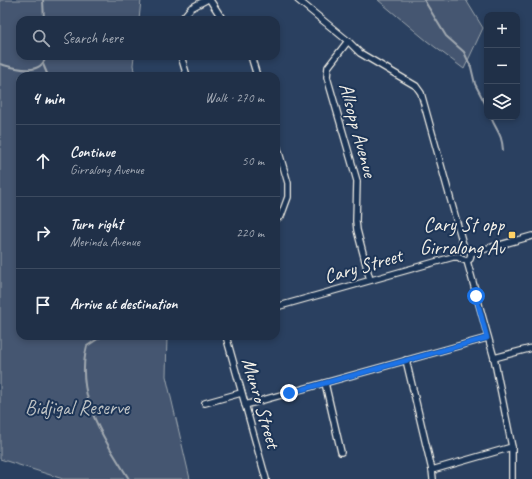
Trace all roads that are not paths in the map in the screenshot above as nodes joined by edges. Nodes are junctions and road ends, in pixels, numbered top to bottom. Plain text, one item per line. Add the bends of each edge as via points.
1 (206, 0) edge
2 (210, 0) edge
3 (298, 0) edge
4 (184, 16) edge
5 (220, 16) edge
6 (348, 41) junction
7 (183, 60) edge
8 (252, 60) edge
9 (186, 72) edge
10 (256, 72) edge
11 (280, 156) edge
12 (280, 217) edge
13 (532, 236) edge
14 (464, 248) junction
15 (471, 253) junction
16 (459, 257) junction
17 (467, 261) junction
18 (370, 280) junction
19 (280, 306) edge
20 (487, 338) junction
21 (227, 340) edge
22 (532, 348) edge
23 (494, 358) junction
24 (406, 360) junction
25 (325, 383) junction
26 (241, 393) junction
27 (205, 403) dead end
28 (245, 405) junction
29 (512, 447) junction
30 (341, 452) dead end
31 (432, 470) junction
32 (266, 479) edge
33 (433, 479) edge
34 (512, 479) edge

1 - 4 street via 191,8
2 - 5 street
3 - 6 street
6 - 14 street via 370,60 410,81 421,94
6 - 18 street, Allsopp Avenue via 328,67 327,76 357,181 357,230
7 - 9 street
8 - 10 street
11 - 12 street via 288,183 288,197
13 - 15 street
14 - 15 street
14 - 16 street via 460,250
15 - 17 street
16 - 17 street
16 - 18 street, Cary Street
17 - 20 street
18 - 19 street, Cary Street
20 - 23 street
20 - 24 street
21 - 26 street, Munro Street
22 - 23 street
23 - 29 street
24 - 25 street
24 - 31 street
25 - 28 street
25 - 30 street
26 - 27 street
26 - 28 street, Munro Street
28 - 32 street, Munro Street
29 - 31 street
29 - 34 street
31 - 33 street

